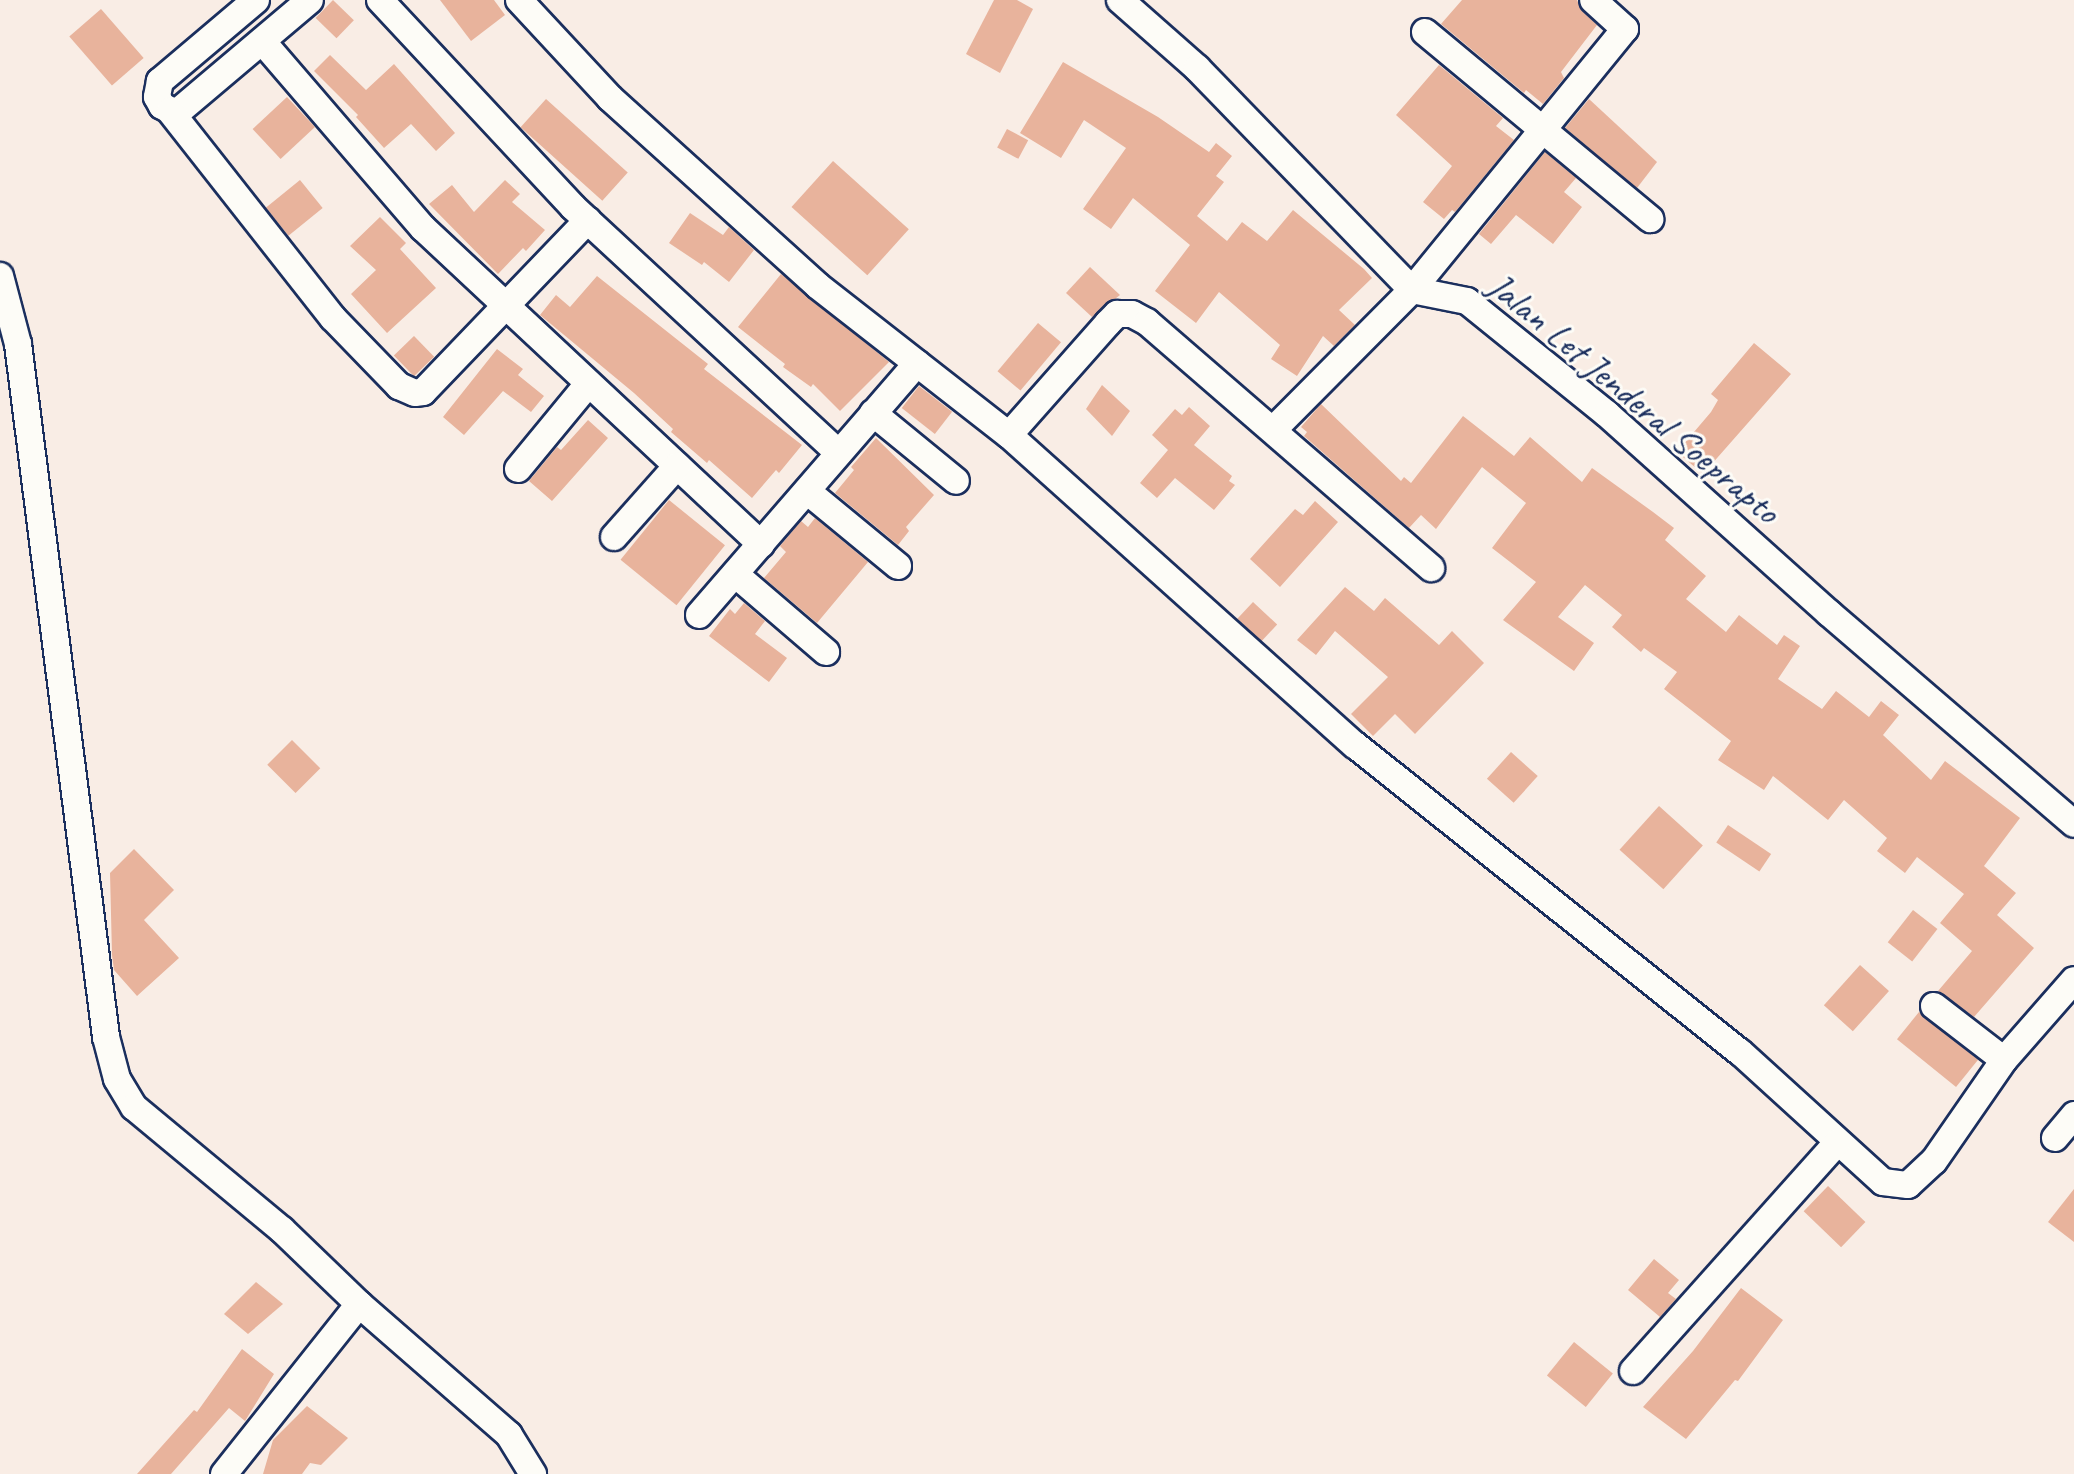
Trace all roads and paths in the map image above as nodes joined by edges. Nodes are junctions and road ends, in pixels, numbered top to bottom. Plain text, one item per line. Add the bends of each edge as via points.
1 (256, 0) edge
2 (310, 0) edge
3 (380, 0) edge
4 (519, 0) edge
5 (1120, 0) edge
6 (1593, 0) edge
7 (1425, 32) dead end
8 (262, 41) junction
9 (170, 111) junction
10 (1543, 130) junction
11 (1650, 219) dead end
12 (588, 220) junction
13 (0, 276) edge
14 (1412, 290) junction
15 (503, 304) junction
16 (917, 363) junction
17 (588, 384) junction
18 (873, 413) junction
19 (1273, 430) junction
20 (1009, 435) junction
21 (839, 453) junction
22 (677, 466) junction
23 (518, 469) dead end
24 (956, 481) dead end
25 (807, 491) junction
26 (614, 537) dead end
27 (761, 544) junction
28 (898, 566) dead end
29 (1431, 568) dead end
30 (735, 574) junction
31 (699, 615) dead end
32 (826, 652) dead end
33 (2074, 824) edge
34 (2074, 980) edge
35 (1934, 1006) dead end
36 (2004, 1060) junction
37 (2074, 1115) edge
38 (2055, 1138) dead end
39 (1838, 1142) junction
40 (359, 1304) junction
41 (1633, 1371) dead end
42 (224, 1474) edge
43 (533, 1474) edge

1 - 9 street via 160,81 157,97
2 - 8 street
3 - 12 street
4 - 16 street via 610,98 818,286
5 - 14 street via 1197,68
6 - 10 street via 1625,29
7 - 10 street
8 - 9 street via 185,106
8 - 15 street via 423,228
9 - 15 street via 333,318 404,389 423,392
10 - 11 street
10 - 14 street
12 - 15 street
12 - 21 street
13 - 40 street via 18,344 106,1037 117,1079 134,1107 294,1240
14 - 19 street
14 - 33 street, Jalan Let Jenderal Soeprapto via 1467,301 1607,414
15 - 17 street
16 - 18 street
16 - 20 street
17 - 22 street
17 - 23 street
18 - 21 street
18 - 24 street
19 - 20 street via 1147,322 1124,313 1108,323
19 - 29 street
20 - 39 street via 1355,745 1740,1052
21 - 25 street
22 - 26 street
22 - 27 street
25 - 27 street
25 - 28 street
27 - 30 street
30 - 31 street
30 - 32 street
34 - 36 street
35 - 36 street
36 - 39 street via 1934,1161 1911,1184 1883,1182
37 - 38 street
39 - 41 street
40 - 42 street
40 - 43 street via 509,1435

